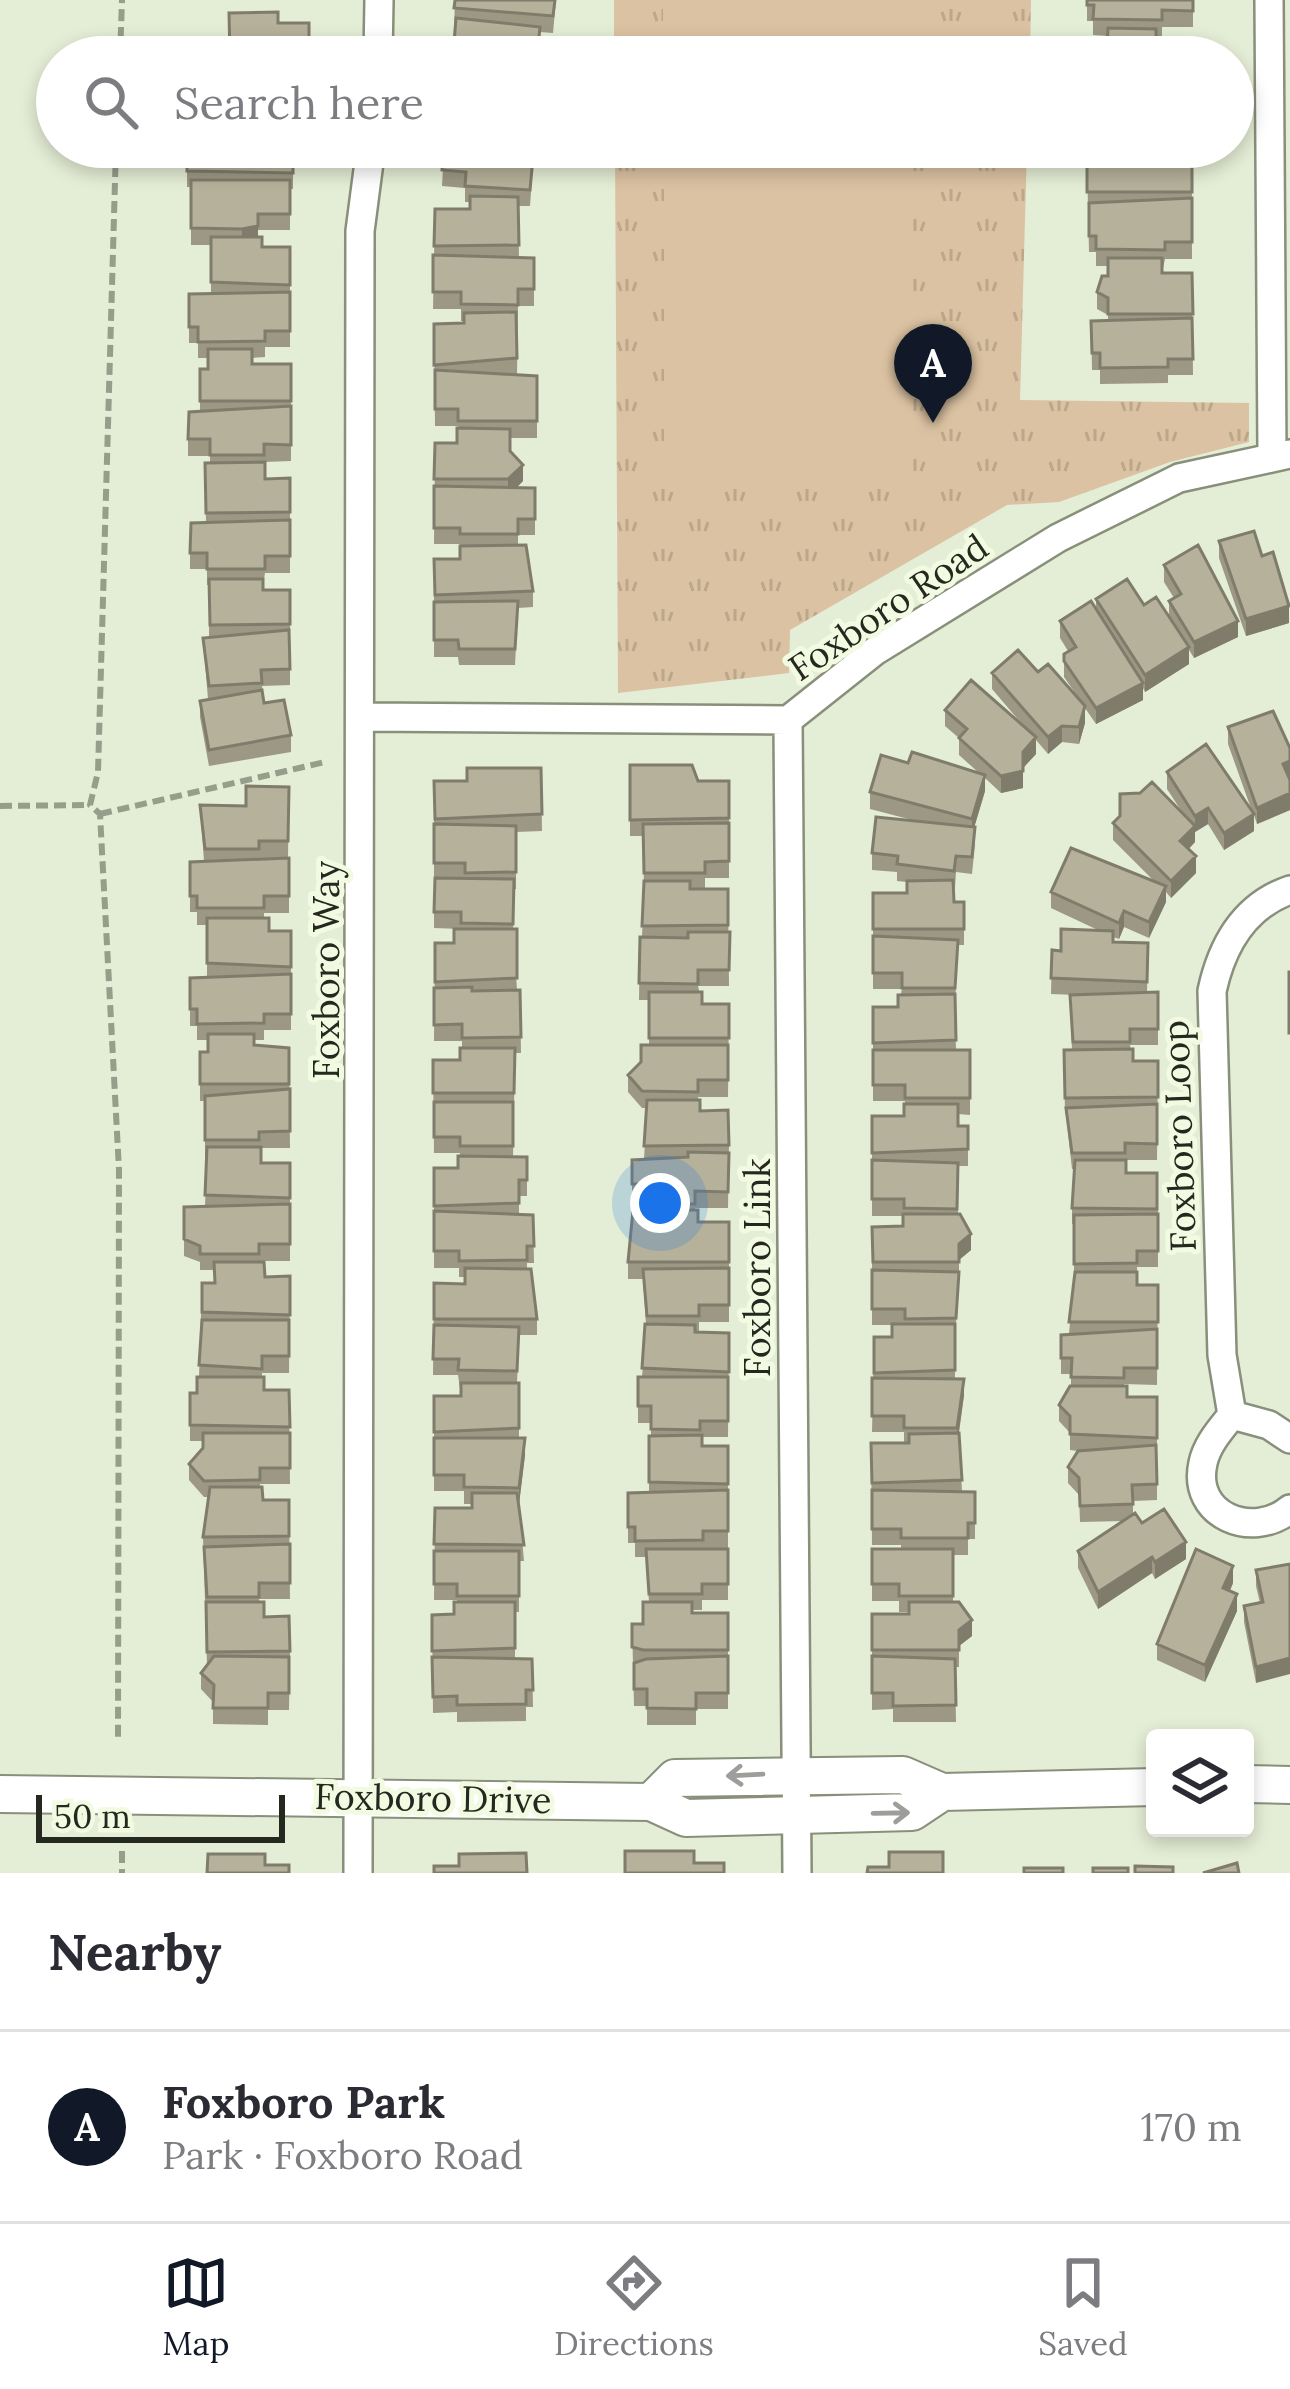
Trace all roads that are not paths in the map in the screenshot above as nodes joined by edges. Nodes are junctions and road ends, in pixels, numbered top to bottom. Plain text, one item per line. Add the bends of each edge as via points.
1 (380, 0) edge
2 (1269, 0) edge
3 (1280, 30) edge
4 (379, 36) edge
5 (368, 168) edge
6 (1281, 455) edge
7 (363, 717) junction
8 (788, 720) junction
9 (1290, 890) edge
10 (1232, 1415) junction
11 (1290, 1439) edge
12 (1290, 1510) edge
13 (797, 1773) junction
14 (1146, 1786) edge
15 (942, 1792) junction
16 (0, 1794) edge
17 (359, 1795) junction
18 (651, 1802) junction
19 (797, 1815) junction
20 (358, 1873) edge
21 (797, 1873) edge

1 - 4 street
2 - 3 street
3 - 6 street
5 - 7 street, Foxboro Way via 360,231
6 - 8 street, Foxboro Road via 1179,478 1058,538 875,651
7 - 8 street, Foxboro Road
7 - 17 street, Foxboro Way
8 - 13 street, Foxboro Link
9 - 10 street, Foxboro Loop via 1260,901 1220,954 1211,991 1222,1355
10 - 11 street
10 - 12 street via 1203,1462 1206,1496 1247,1525
13 - 15 street, Foxboro Drive via 903,1774
13 -> 18 street, Foxboro Drive via 675,1778
13 - 19 street, Foxboro Link
14 - 15 street, Foxboro Drive
19 -> 15 street, Foxboro Drive via 912,1812
16 - 17 street, Foxboro Drive
17 - 18 street, Foxboro Drive
17 - 20 street, Foxboro Way
18 - 19 street, Foxboro Drive via 686,1818
19 - 21 street, Foxboro Link

